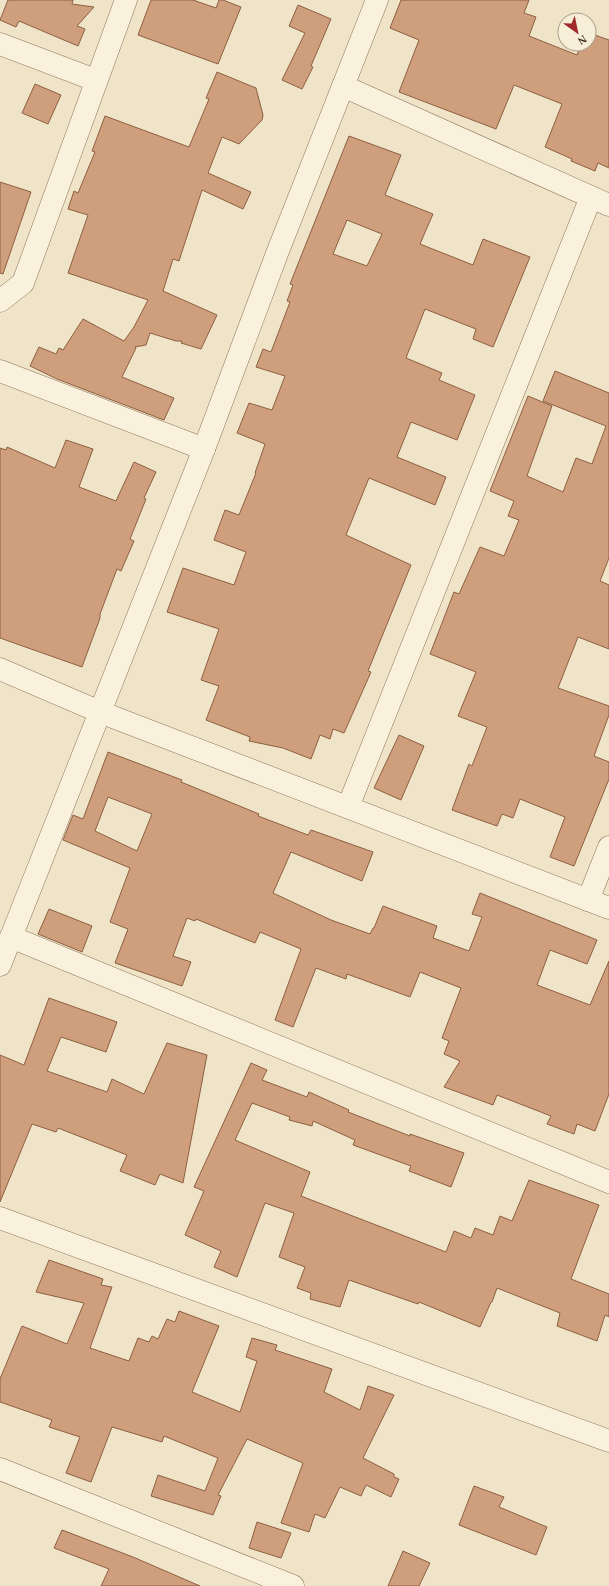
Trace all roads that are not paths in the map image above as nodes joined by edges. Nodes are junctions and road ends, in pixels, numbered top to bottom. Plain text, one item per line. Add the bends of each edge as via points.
1 (126, 0) edge
2 (377, 0) edge
3 (0, 44) edge
4 (95, 80) junction
5 (343, 86) junction
6 (600, 201) edge
7 (0, 301) edge
8 (0, 371) edge
9 (204, 449) junction
10 (0, 669) edge
11 (100, 712) junction
12 (348, 807) junction
13 (609, 847) edge
14 (588, 900) junction
15 (609, 908) edge
16 (11, 938) junction
17 (0, 965) edge
18 (609, 1182) edge
19 (0, 1218) edge
20 (609, 1441) edge
21 (0, 1469) edge
22 (293, 1586) edge

1 - 4 street
2 - 5 street
3 - 4 street
4 - 7 street via 23,282
5 - 6 street
5 - 9 street
6 - 12 street
8 - 9 street
9 - 11 street
10 - 11 street
11 - 12 street
11 - 16 street
12 - 14 street
13 - 14 street
14 - 15 street
16 - 17 street
16 - 18 street
19 - 20 street
21 - 22 street

